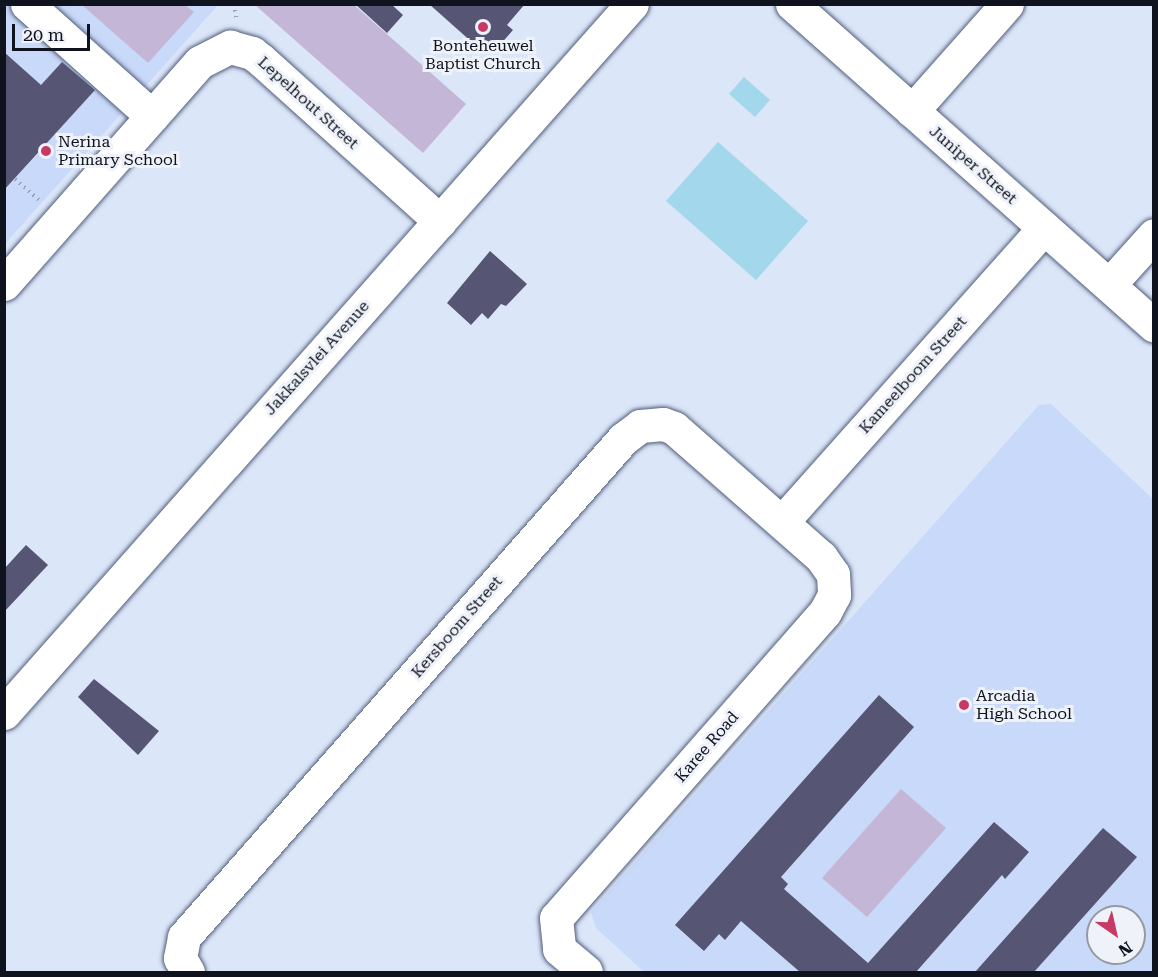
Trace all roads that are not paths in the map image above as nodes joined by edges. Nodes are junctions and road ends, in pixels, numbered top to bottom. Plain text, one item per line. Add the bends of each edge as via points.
1 (27, 4) edge
2 (632, 4) edge
3 (792, 4) edge
4 (1007, 4) edge
5 (912, 111) junction
6 (152, 116) junction
7 (440, 220) junction
8 (1044, 228) junction
9 (1154, 235) edge
10 (4, 284) edge
11 (1109, 285) junction
12 (1154, 325) edge
13 (782, 522) junction
14 (4, 713) edge
15 (188, 972) edge
16 (585, 972) edge

1 - 6 street
2 - 7 street, Jakkalsvlei Avenue
3 - 5 street, Juniper Street
4 - 5 street
5 - 8 street, Juniper Street
6 - 7 street, Lepelhout Street via 209,55 240,48 261,60
6 - 10 street, Lepelhout Street
7 - 14 street, Jakkalsvlei Avenue
8 - 11 street, Juniper Street
8 - 13 street, Kameelboom Street
9 - 11 street
11 - 12 street, Juniper Street
13 - 15 street, Kersboom Street via 674,428 651,424 630,431 184,937 180,958
13 - 16 street, Karee Road via 829,565 835,585 831,605 556,918 559,949

